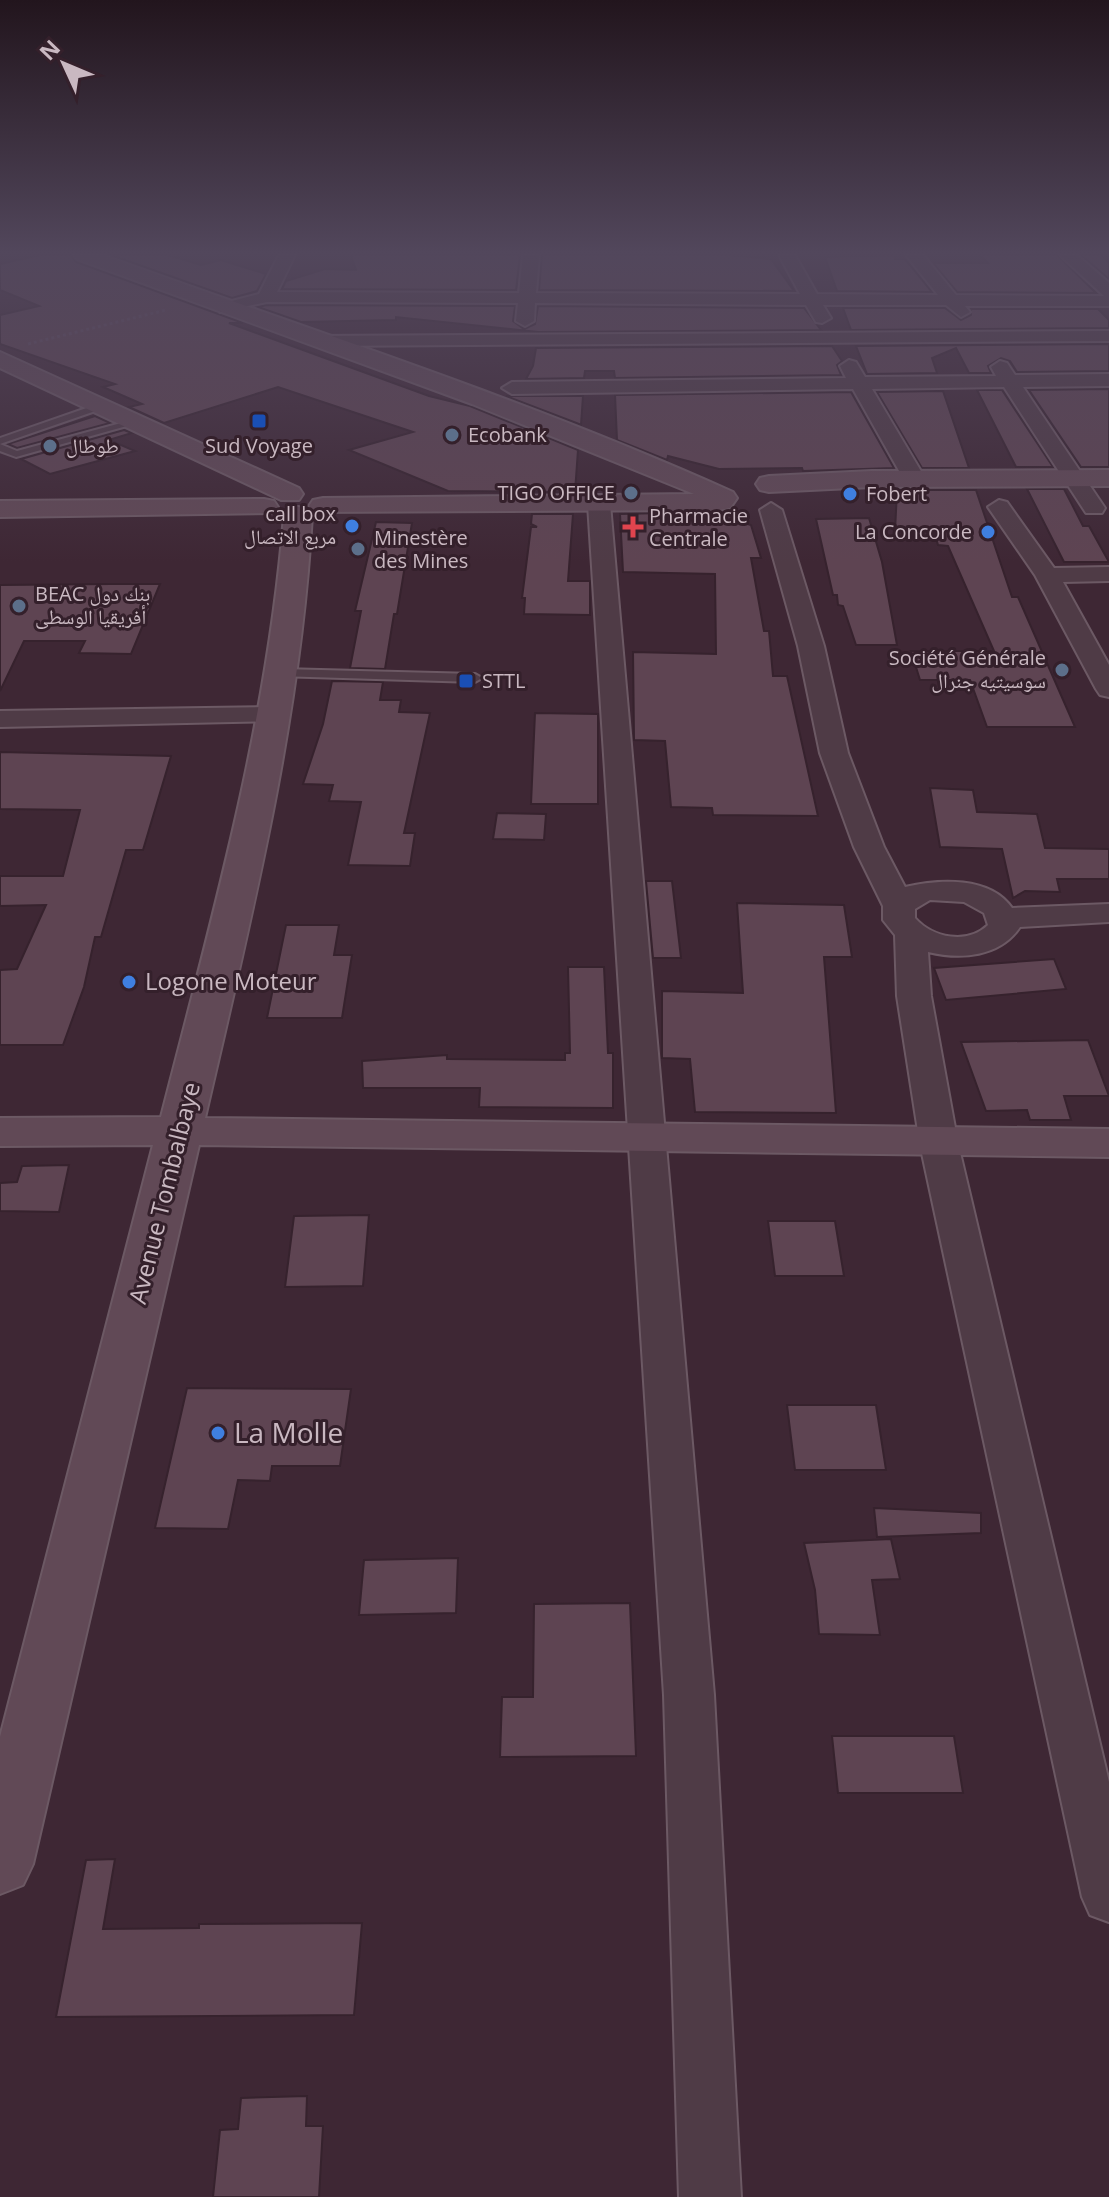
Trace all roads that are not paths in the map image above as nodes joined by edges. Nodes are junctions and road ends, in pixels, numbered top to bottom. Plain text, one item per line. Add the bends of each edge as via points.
1 (363, 358) edge
2 (520, 358) edge
3 (844, 358) edge
4 (994, 358) edge
5 (0, 359) edge
6 (1109, 380) edge
7 (859, 381) junction
8 (1010, 381) junction
9 (512, 388) junction
10 (480, 399) junction
11 (101, 406) junction
12 (143, 425) junction
13 (91, 434) junction
14 (106, 440) junction
15 (0, 444) edge
16 (37, 449) junction
17 (51, 455) junction
18 (26, 462) dead end
19 (656, 467) junction
20 (914, 478) junction
21 (1077, 478) junction
22 (1109, 478) edge
23 (769, 496) junction
24 (726, 500) junction
25 (599, 504) junction
26 (294, 505) junction
27 (844, 507) dead end
28 (968, 507) dead end
29 (999, 507) junction
30 (1031, 507) dead end
31 (1062, 508) dead end
32 (1102, 508) edge
33 (0, 509) edge
34 (1109, 574) edge
35 (1047, 575) junction
36 (475, 678) dead end
37 (1109, 689) edge
38 (279, 694) junction
39 (0, 719) edge
40 (1109, 913) edge
41 (1004, 918) junction
42 (905, 920) junction
43 (181, 1130) junction
44 (0, 1132) edge
45 (647, 1136) junction
46 (1109, 1143) edge
47 (939, 1144) junction
48 (0, 1864) edge
49 (1109, 1897) edge
50 (710, 2197) edge

1 - 10 street
2 - 9 street
3 - 7 street
4 - 8 street
5 - 11 street
6 - 8 street
7 - 8 street
7 - 9 street
7 - 20 street
8 - 21 street
9 - 10 street
10 - 19 street
11 - 12 street
11 - 15 lane
12 - 13 lane
12 - 14 lane
12 - 26 street
13 - 14 lane
13 - 16 lane
14 - 17 lane
15 - 16 lane via 16,454
16 - 17 lane
17 - 18 lane
19 - 23 street
19 - 24 street
20 - 21 street
20 - 23 street
21 - 22 street
21 - 32 street
23 - 24 street via 727,491
23 - 27 street
23 - 42 street via 834,753 869,847
24 - 25 street
25 - 26 street
25 - 45 street
26 - 33 street
26 - 38 street, Avenue Tombalbaye via 292,607
28 - 29 street
29 - 30 street
29 - 35 street
31 - 32 street
34 - 35 street
35 - 37 street
36 - 38 lane
38 - 39 street
38 - 43 street, Avenue Tombalbaye via 259,806
40 - 41 street
41 - 42 street via 998,935 957,946 932,943
41 - 42 street via 988,901 959,891 916,894
42 - 47 street
43 - 44 street
43 - 45 street
43 - 48 street, Avenue Tombalbaye
45 - 47 street
45 - 50 street via 689,1695
46 - 47 street
47 - 49 street

